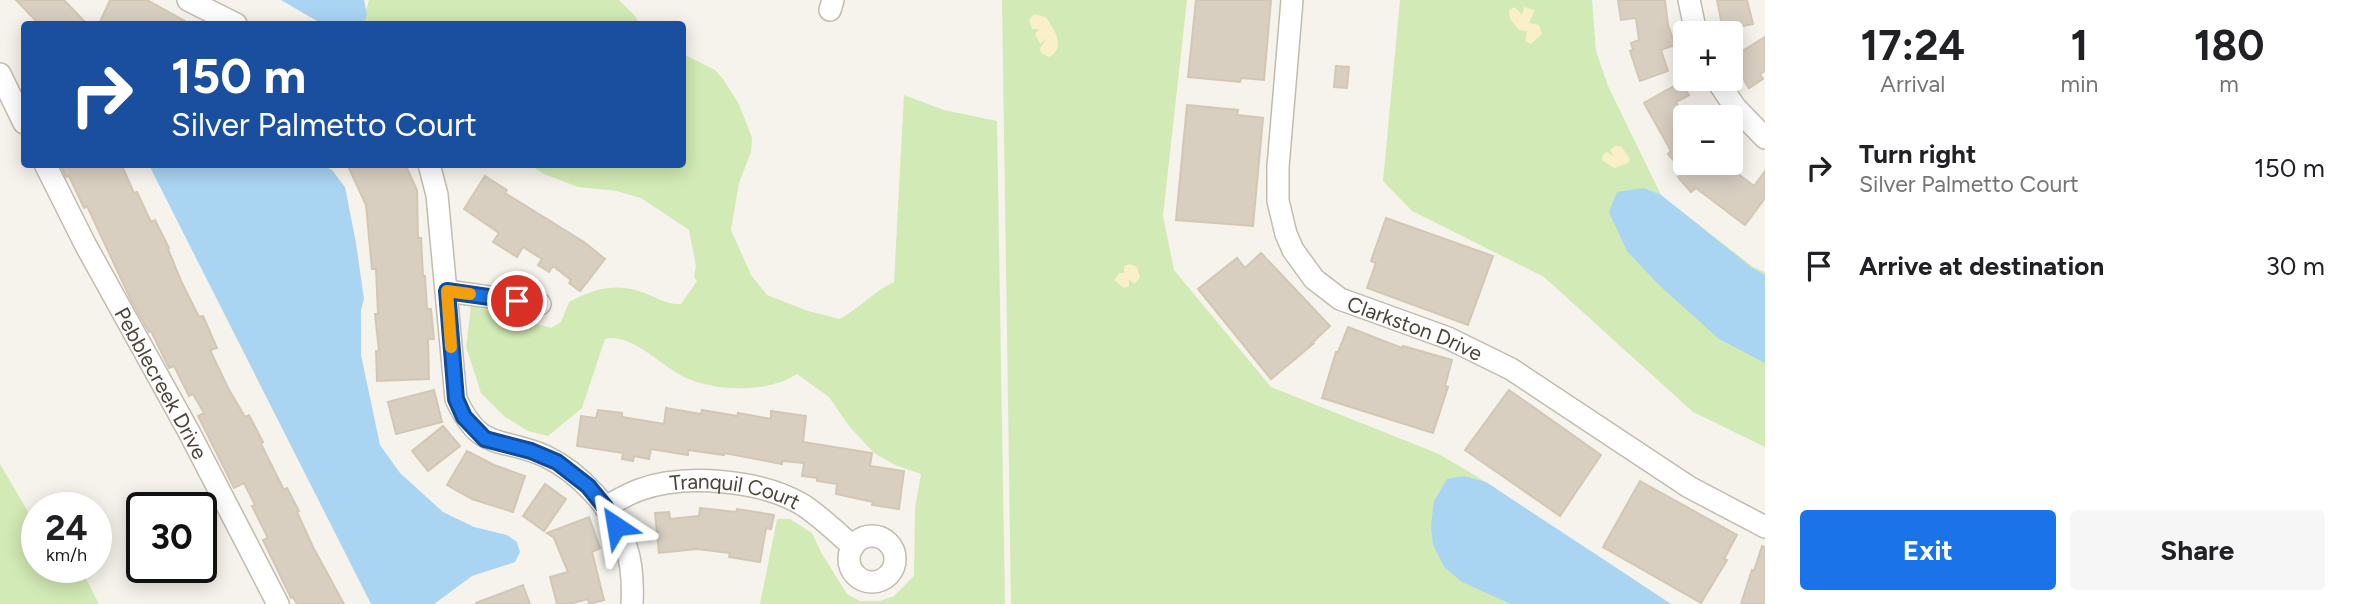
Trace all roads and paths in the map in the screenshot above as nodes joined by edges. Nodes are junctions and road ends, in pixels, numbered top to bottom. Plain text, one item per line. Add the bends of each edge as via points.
1 (188, 0) edge
2 (1292, 0) edge
3 (1689, 0) edge
4 (230, 21) edge
5 (1693, 21) edge
6 (0, 74) edge
7 (1724, 91) edge
8 (21, 117) edge
9 (1765, 138) edge
10 (48, 168) edge
11 (430, 168) edge
12 (447, 291) junction
13 (540, 304) dead end
14 (605, 507) junction
15 (1765, 527) edge
16 (853, 547) dead end
17 (278, 604) edge
18 (632, 604) edge

1 - 4 street
2 - 15 street, Clarkston Drive via 1278,201 1286,234 1314,279 1340,299 1448,338 1503,364 1667,473
3 - 5 street
6 - 8 street
7 - 9 street
10 - 17 street, Pebblecreek Drive
11 - 12 street
12 - 13 street
12 - 14 street via 456,399 464,417 485,439 557,462 588,486
14 - 16 street, Tranquil Court via 659,485 709,481 757,486 802,504
14 - 18 street via 626,545

